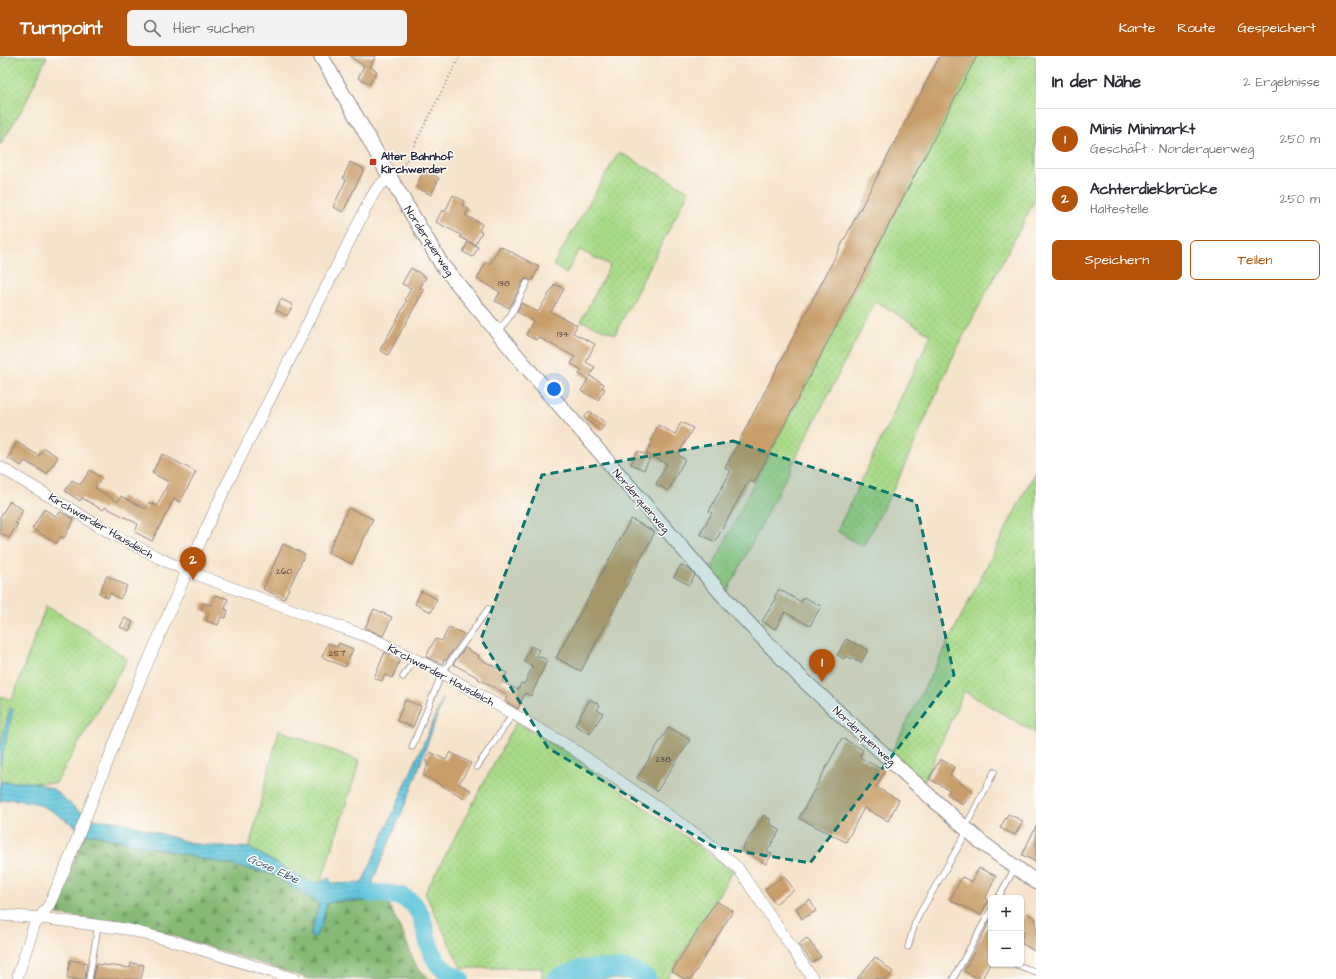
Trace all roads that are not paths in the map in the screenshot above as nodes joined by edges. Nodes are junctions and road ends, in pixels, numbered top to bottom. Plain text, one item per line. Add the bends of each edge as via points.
1 (321, 56) edge
2 (391, 179) junction
3 (527, 284) dead end
4 (498, 332) junction
5 (0, 467) edge
6 (187, 571) junction
7 (488, 609) dead end
8 (415, 659) junction
9 (442, 673) junction
10 (403, 677) dead end
11 (513, 714) junction
12 (412, 747) dead end
13 (477, 767) dead end
14 (994, 772) dead end
15 (967, 829) junction
16 (1016, 868) junction
17 (1036, 882) edge
18 (1000, 895) edge
19 (0, 915) edge
20 (988, 915) edge
21 (41, 918) junction
22 (98, 926) junction
23 (908, 947) dead end
24 (1022, 967) edge
25 (1036, 972) edge
26 (18, 975) dead end
27 (89, 979) edge
28 (293, 979) edge
29 (813, 979) edge
30 (953, 979) edge

1 - 2 street, Norderquerweg
2 - 4 street, Norderquerweg via 442,265
2 - 6 street via 378,186 370,200 227,484
3 - 4 lane
4 - 15 street, Norderquerweg via 733,608 799,676
5 - 6 street, Kirchwerder Hausdeich via 114,535
6 - 8 street, Kirchwerder Hausdeich via 369,637
6 - 21 street via 135,692 57,888
7 - 9 lane
8 - 9 street, Kirchwerder Hausdeich
8 - 10 lane
9 - 11 street, Kirchwerder Hausdeich
9 - 12 lane
11 - 13 lane
11 - 29 street, Kirchwerder Hausdeich via 572,748 706,841 738,868
14 - 15 lane
15 - 16 street, Norderquerweg
15 - 23 lane via 920,913
16 - 17 street, Norderquerweg
16 - 18 lane
19 - 21 street
20 - 30 lane
21 - 22 street
21 - 26 street via 34,926
22 - 27 lane
22 - 28 street via 126,929 180,943
24 - 25 lane

